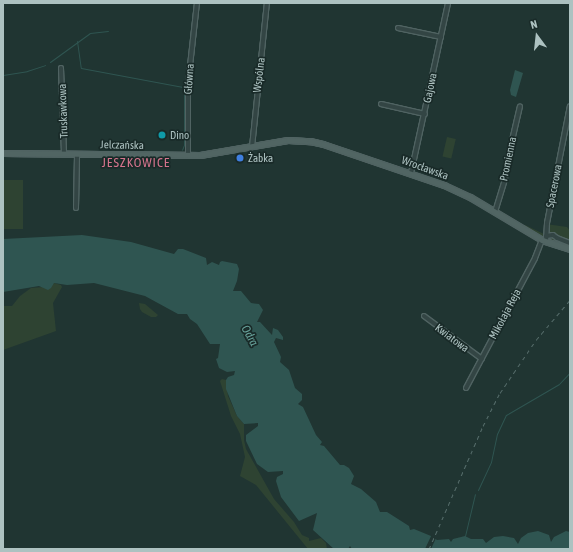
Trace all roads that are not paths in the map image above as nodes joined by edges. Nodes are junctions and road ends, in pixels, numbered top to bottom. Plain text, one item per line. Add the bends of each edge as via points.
1 (197, 3) edge
2 (267, 3) edge
3 (448, 3) edge
4 (398, 28) dead end
5 (441, 38) junction
6 (61, 68) dead end
7 (381, 104) dead end
8 (520, 106) dead end
9 (570, 106) edge
10 (425, 114) junction
11 (263, 144) joint
12 (252, 147) junction
13 (3, 154) edge
14 (64, 154) junction
15 (77, 154) junction
16 (188, 155) junction
17 (411, 174) junction
18 (76, 208) dead end
19 (495, 212) junction
20 (545, 239) junction
21 (570, 243) edge
22 (570, 249) edge
23 (424, 316) dead end
24 (482, 359) junction
25 (466, 388) dead end

1 - 16 street, Główna via 188,84
2 - 12 street, Wspólna
3 - 5 street, Gajowa
4 - 5 street
5 - 10 street, Gajowa
6 - 14 street, Truskawkowa
7 - 10 street
8 - 19 street, Promienna via 505,179
9 - 20 street, Spacerowa
10 - 17 street, Gajowa
11 - 12 main road, Jelczańska
11 - 17 main road, Wrocławska via 288,140 323,144
12 - 16 main road, Jelczańska
13 - 14 main road, Jelczańska
14 - 15 main road, Jelczańska
15 - 16 main road, Jelczańska
15 - 18 street
17 - 19 main road, Wrocławska via 444,185
19 - 20 main road, Wrocławska
20 - 21 street via 553,235
20 - 22 main road, Wrocławska
20 - 24 street, Mikołaja Reja
23 - 24 street, Kwiatowa
24 - 25 street, Mikołaja Reja

